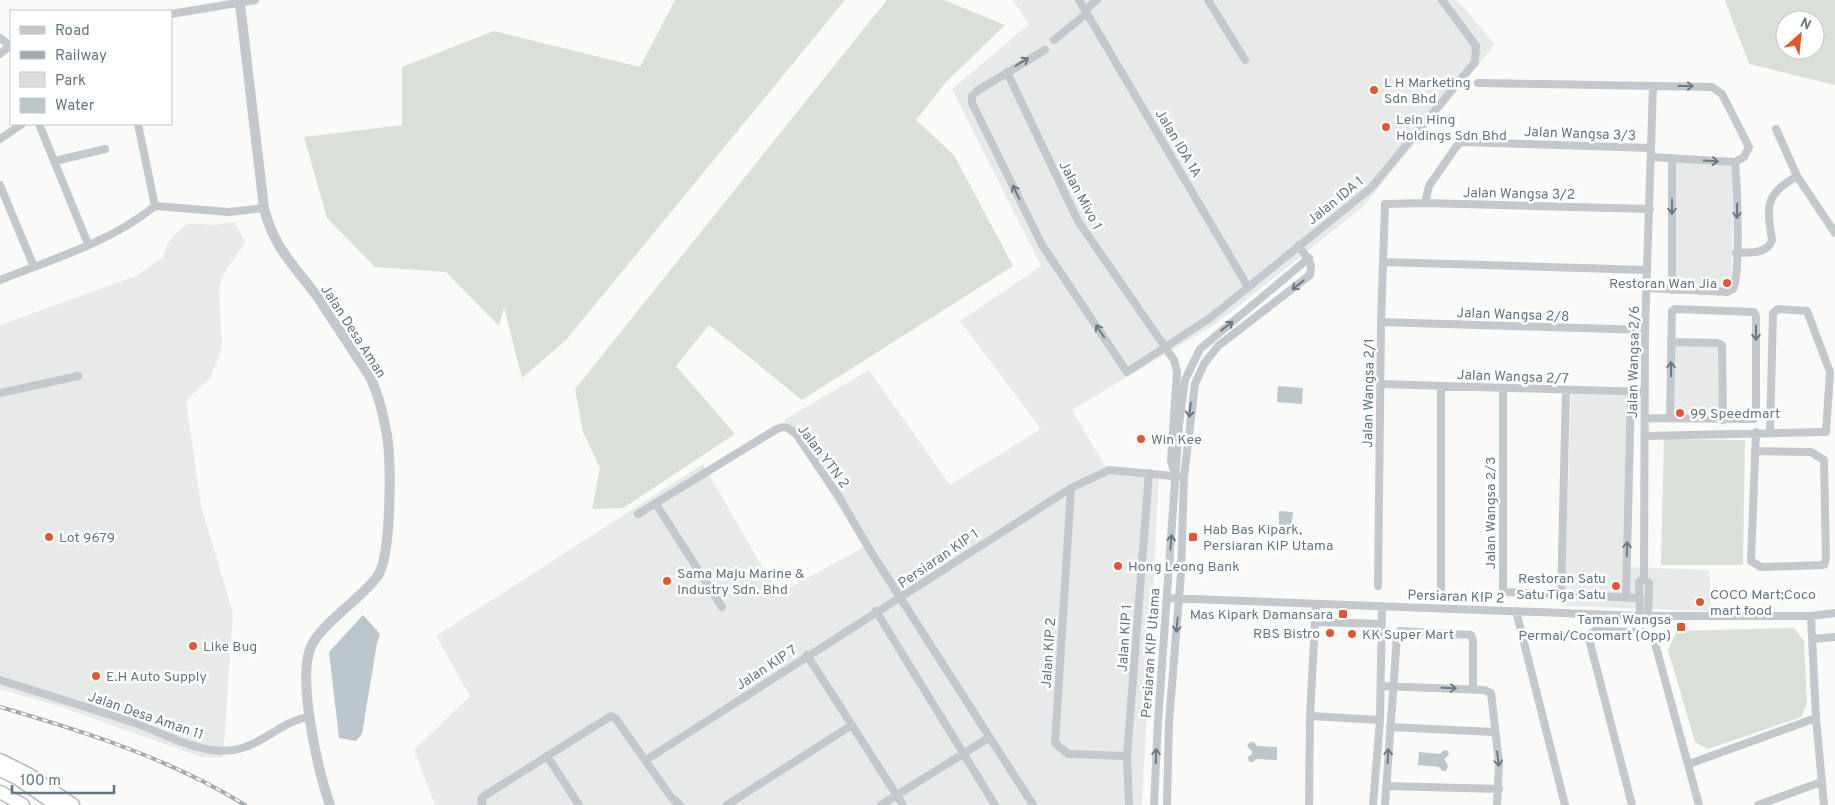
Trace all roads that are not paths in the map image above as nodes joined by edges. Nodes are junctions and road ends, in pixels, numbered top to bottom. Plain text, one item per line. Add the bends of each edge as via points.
1 (255, 0) edge
2 (1079, 0) edge
3 (1097, 0) edge
4 (1208, 0) edge
5 (1442, 0) edge
6 (240, 4) junction
7 (1086, 11) junction
8 (172, 14) edge
9 (1054, 40) dead end
10 (1045, 50) dead end
11 (1245, 60) dead end
12 (1007, 72) junction
13 (1478, 83) dead end
14 (1653, 86) junction
15 (21, 125) edge
16 (39, 125) edge
17 (138, 125) edge
18 (1776, 129) dead end
19 (0, 140) edge
20 (105, 148) dead end
21 (1651, 148) junction
22 (1651, 157) junction
23 (1672, 158) junction
24 (55, 161) junction
25 (1735, 162) junction
26 (1797, 176) junction
27 (0, 184) edge
28 (1388, 203) joint
29 (1425, 203) junction
30 (155, 206) junction
31 (264, 208) junction
32 (1650, 209) junction
33 (1835, 233) edge
34 (88, 244) junction
35 (1299, 245) junction
36 (1736, 253) junction
37 (1308, 258) junction
38 (1382, 262) junction
39 (34, 267) junction
40 (1647, 270) junction
41 (0, 280) edge
42 (1248, 287) junction
43 (1647, 288) junction
44 (1672, 290) junction
45 (1381, 322) junction
46 (1645, 330) junction
47 (1671, 342) junction
48 (1164, 346) junction
49 (1188, 370) junction
50 (78, 376) dead end
51 (1198, 376) junction
52 (1380, 384) junction
53 (1440, 386) junction
54 (1503, 388) junction
55 (1566, 390) junction
56 (1632, 392) junction
57 (1645, 392) junction
58 (0, 393) edge
59 (1645, 418) junction
60 (1670, 418) junction
61 (1723, 420) junction
62 (1770, 431) junction
63 (1756, 432) junction
64 (1645, 436) junction
65 (1755, 451) junction
66 (1148, 473) junction
67 (1180, 476) junction
68 (1071, 488) junction
69 (656, 504) junction
70 (638, 514) dead end
71 (1644, 579) junction
72 (1378, 586) dead end
73 (1441, 590) dead end
74 (1561, 594) junction
75 (900, 596) junction
76 (1167, 598) junction
77 (1626, 598) junction
78 (1640, 598) junction
79 (1179, 599) junction
80 (1316, 604) junction
81 (1382, 606) junction
82 (722, 607) dead end
83 (1516, 611) junction
84 (876, 612) junction
85 (1835, 613) edge
86 (1644, 616) junction
87 (1811, 616) junction
88 (1315, 622) junction
89 (1382, 624) junction
90 (1835, 637) edge
91 (1813, 639) junction
92 (807, 655) junction
93 (1381, 673) junction
94 (1395, 674) junction
95 (0, 680) edge
96 (1381, 686) junction
97 (1394, 686) junction
98 (1474, 689) junction
99 (1310, 716) junction
100 (309, 717) junction
101 (1816, 718) junction
102 (1380, 720) junction
103 (852, 725) junction
104 (1390, 726) junction
105 (1494, 732) junction
106 (990, 737) junction
107 (964, 753) junction
108 (548, 756) junction
109 (1127, 756) junction
110 (0, 760) edge
111 (646, 760) junction
112 (1689, 764) junction
113 (0, 770) edge
114 (1821, 782) junction
115 (1386, 786) junction
116 (1499, 789) junction
117 (0, 792) edge
118 (897, 795) junction
119 (482, 803) edge
120 (23, 805) edge
121 (56, 805) edge
122 (73, 805) edge
123 (330, 805) edge
124 (579, 805) edge
125 (680, 805) edge
126 (728, 805) edge
127 (881, 805) edge
128 (903, 805) edge
129 (995, 805) edge
130 (1033, 805) edge
131 (1129, 805) edge
132 (1154, 805) edge
133 (1167, 805) edge
134 (1309, 805) edge
135 (1373, 805) edge
136 (1385, 805) edge
137 (1497, 805) edge
138 (1565, 805) edge
139 (1632, 805) edge
140 (1699, 805) edge
141 (1758, 805) edge
142 (1824, 805) edge

1 - 6 street
2 - 7 street, Jalan IDA 1A
3 - 7 street
4 - 11 street
5 - 35 street, Jalan IDA 1 via 1476,46 1475,62 1372,188
6 - 8 street
6 - 31 street, Jalan Desa Aman
7 - 9 street
7 - 42 street, Jalan IDA 1A
12 -> 10 street
12 - 48 street, Jalan Mivo 1 via 1078,221
48 -> 12 street, Jalan IDA 1 via 1127,372 1042,245 972,103 974,93
13 - 14 street
14 - 21 street, Jalan Wangsa 2/6
14 -> 25 street via 1718,89 1749,147 1744,157
15 - 19 street
16 - 24 street
17 - 30 street
18 - 26 street
20 - 24 street
21 - 22 street, Jalan Wangsa 2/6
21 - 29 street, Jalan Wangsa 3/3 via 1461,142 1428,186
22 - 23 street
22 - 32 street, Jalan Wangsa 2/6
23 -> 25 street
23 -> 44 street
24 - 34 street
25 -> 36 street
26 - 33 street
26 - 36 street via 1777,190 1768,207 1770,245 1761,251
27 - 39 street
28 - 29 street, Jalan Wangsa 3/2
28 - 38 street, Jalan Wangsa 2/1 via 1384,207
29 - 32 street, Jalan Wangsa 3/2
30 - 31 street via 229,212
30 - 34 street via 135,222
31 - 100 street, Jalan Desa Aman via 277,246 318,299 370,377 387,436 388,500 383,566 373,582 312,644 307,667
32 - 40 street, Jalan Wangsa 2/6
34 - 39 street
35 - 37 street
35 - 42 street, Jalan IDA 1
36 - 44 street via 1736,282 1731,291
49 -> 37 street, Persiaran KIP Utama via 1200,349
37 -> 51 street, Persiaran KIP Utama via 1312,270 1310,275 1218,346
38 - 40 street
38 - 45 street, Jalan Wangsa 2/1
39 - 41 street
40 - 43 street, Jalan Wangsa 2/6
42 - 48 street, Jalan IDA 1 via 1210,318
43 - 44 street
43 - 46 street, Jalan Wangsa 2/6
45 - 46 street, Jalan Wangsa 2/8
45 - 52 street, Jalan Wangsa 2/1
46 - 57 street, Jalan Wangsa 2/6
60 -> 47 street
47 - 61 street via 1722,344
47 -> 61 street via 1673,310 1752,311 1755,314 1755,418
48 - 67 street, Jalan Mivo 1 via 1174,360 1177,372 1171,461
49 - 51 street
49 - 67 street, Persiaran KIP Utama via 1180,407
50 - 58 street
51 -> 67 street, Persiaran KIP Utama
52 - 53 street, Jalan Wangsa 2/7
52 - 72 street, Jalan Wangsa 2/1
53 - 54 street, Jalan Wangsa 2/7
53 - 73 street
54 - 55 street, Jalan Wangsa 2/7
54 - 74 street, Jalan Wangsa 2/3 via 1503,592
55 - 56 street, Jalan Wangsa 2/7
55 - 74 street
56 - 57 street, Jalan Wangsa 2/7
77 -> 56 street
57 - 59 street, Jalan Wangsa 2/6
59 - 60 street
59 - 64 street, Jalan Wangsa 2/6
60 - 61 street
62 - 62 street via 1774,313 1778,309 1805,311 1809,313 1830,372 1826,429 1822,433
62 - 63 street
63 - 64 street
63 - 65 street
64 - 71 street, Jalan Wangsa 2/6
65 - 65 street via 1752,561 1762,567 1824,565 1824,460 1811,452
66 - 67 street, Persiaran KIP 1
66 - 68 street, Persiaran KIP 1 via 1109,470
66 - 109 street, Jalan KIP 1
76 -> 67 street, Persiaran KIP Utama
67 - 79 street, Persiaran KIP Utama
68 - 75 street, Persiaran KIP 1
68 - 109 street, Jalan KIP 2 via 1055,743 1068,754
69 - 70 street, Jalan YTN 2
69 - 75 street, Jalan YTN 2 via 782,426 789,428 839,496
69 - 82 street
71 - 78 street, Jalan Wangsa 2/6 via 1639,582
71 - 86 street, Jalan Wangsa 2/6 via 1649,583
74 - 77 street, Jalan Wangsa 2/3
75 - 84 street, Jalan KIP 7
75 - 106 street, Persiaran KIP 1
76 - 79 street, Persiaran KIP 2
132 -> 76 street, Persiaran KIP Utama
77 - 78 street, Jalan Wangsa 2/3
78 - 86 street, Jalan Wangsa 2/6
79 - 80 street, Persiaran KIP 2
79 -> 133 street, Persiaran KIP Utama via 1169,722
80 - 81 street, Persiaran KIP 2
80 - 88 street
81 - 83 street, Persiaran KIP 2
81 - 89 street
83 - 86 street, Persiaran KIP 2
83 - 138 street
84 - 92 street, Jalan KIP 7
84 - 107 street
85 - 87 street, Persiaran KIP 2
86 - 87 street, Persiaran KIP 2
87 - 91 street
88 - 89 street
88 - 99 street
89 - 93 street
90 - 91 street
91 - 101 street
92 - 103 street
92 - 111 street, Jalan KIP 7
93 - 94 street
93 - 96 street
94 - 97 street
94 - 98 street via 1397,636 1402,630 1468,634 1473,641
95 - 100 street, Jalan Desa Aman 11 via 200,748 246,747 295,720
96 - 97 street
96 - 102 street
97 -> 98 street
97 - 104 street
98 - 105 street via 1491,693
99 - 102 street
99 - 134 street
100 - 123 street, Jalan Desa Aman
101 - 112 street
101 - 114 street
102 - 135 street
103 - 118 street
103 - 126 street
104 - 105 street
115 -> 104 street
105 -> 116 street
106 - 107 street
106 - 130 street, Persiaran KIP 1
107 - 118 street
107 - 129 street
108 - 111 street via 611,716
108 - 119 street via 484,796
108 - 124 street
109 - 131 street, Jalan KIP 1
110 - 122 highway via 28,774
111 - 125 street
112 - 139 street via 1651,634 1595,631 1590,634
112 - 140 street
113 - 121 highway
114 - 141 street
114 - 142 street
115 - 116 street
115 - 136 street
116 - 137 street
117 - 120 highway
118 - 127 street
118 - 128 street

